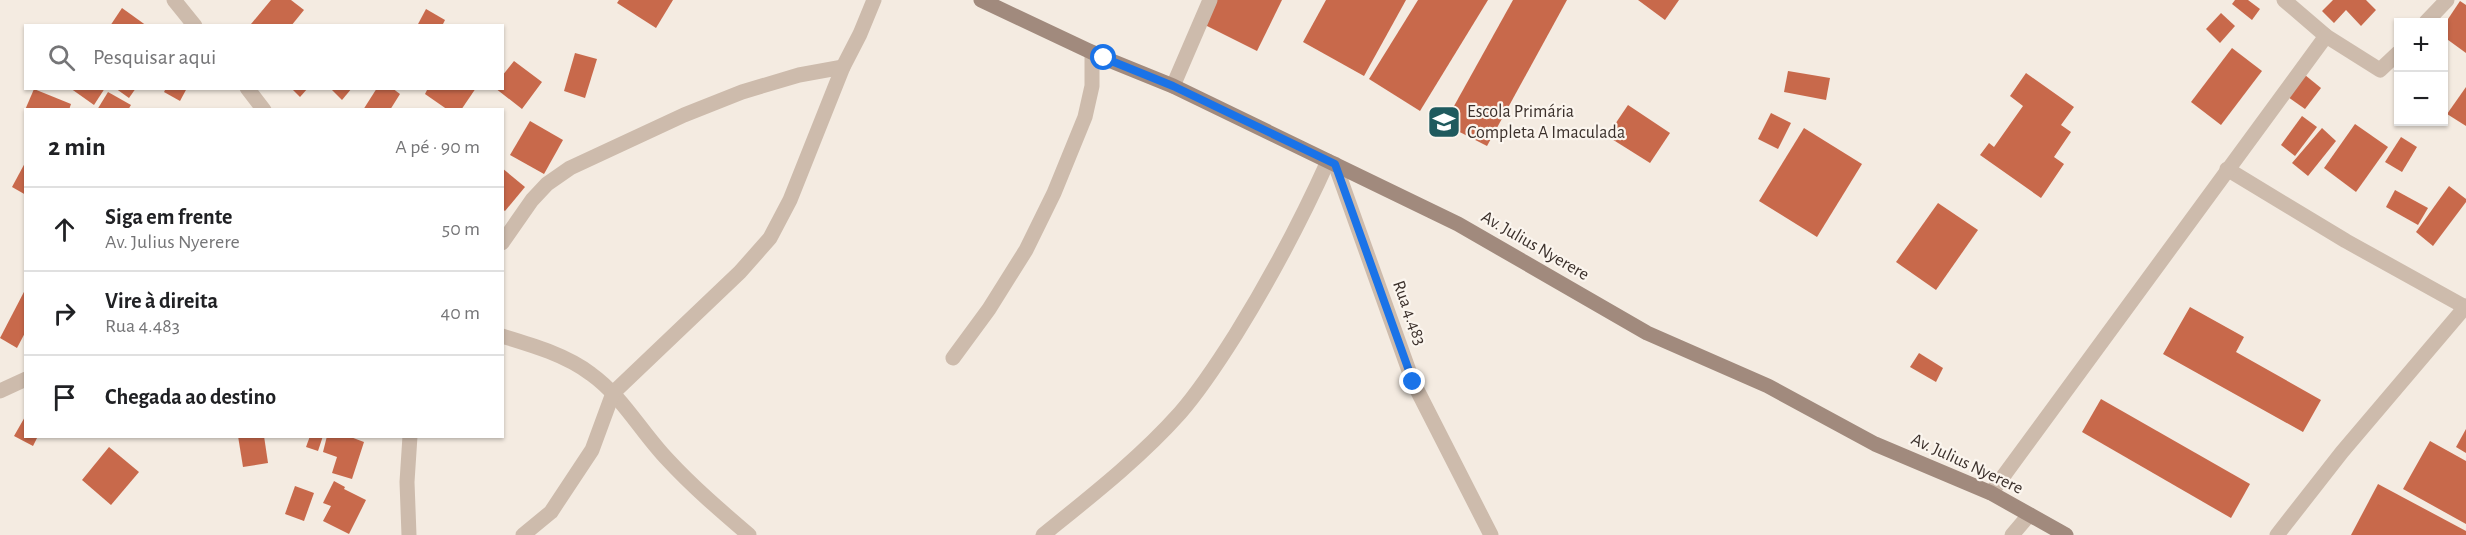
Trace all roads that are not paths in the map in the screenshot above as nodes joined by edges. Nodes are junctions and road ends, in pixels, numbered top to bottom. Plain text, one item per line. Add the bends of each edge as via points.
1 (174, 0) edge
2 (874, 0) edge
3 (981, 0) edge
4 (1210, 0) edge
5 (2284, 0) edge
6 (2447, 0) edge
7 (2430, 18) edge
8 (193, 24) edge
9 (2326, 36) junction
10 (1092, 52) junction
11 (2394, 57) edge
12 (843, 67) junction
13 (1173, 86) junction
14 (249, 90) edge
15 (262, 108) edge
16 (1332, 162) junction
17 (2227, 170) junction
18 (504, 240) edge
19 (2466, 307) edge
20 (504, 337) edge
21 (954, 358) dead end
22 (24, 380) edge
23 (0, 391) edge
24 (613, 393) junction
25 (410, 438) edge
26 (1991, 494) junction
27 (2029, 515) junction
28 (409, 535) edge
29 (523, 535) edge
30 (748, 535) edge
31 (1043, 535) edge
32 (1491, 535) edge
33 (2012, 535) edge
34 (2066, 535) edge
35 (2277, 535) edge

1 - 8 street
2 - 12 street
3 - 10 main road, Av. Julius Nyerere
4 - 13 street
5 - 9 street
6 - 7 street
9 - 11 street via 2380,70
9 - 17 street
10 - 13 main road, Av. Julius Nyerere
10 - 21 street via 1092,86 1085,117 1054,193 1026,250
12 - 18 street via 742,92 570,168 532,200
12 - 24 street via 770,238 746,266
13 - 16 main road, Av. Julius Nyerere
14 - 15 street
16 - 26 main road, Av. Julius Nyerere via 1458,224 1647,333 1768,386 1875,444
16 - 31 street via 1251,309 1213,370 1180,413
16 - 32 street, Rua 4.483 via 1413,382
17 - 19 street via 2346,242
17 - 26 street
19 - 35 street
20 - 24 street via 573,363
22 - 23 street
24 - 29 street via 592,450 576,476 550,512
24 - 30 street via 666,458
25 - 28 street
26 - 27 main road, Av. Julius Nyerere
27 - 33 street
27 - 34 main road, Av. Julius Nyerere

